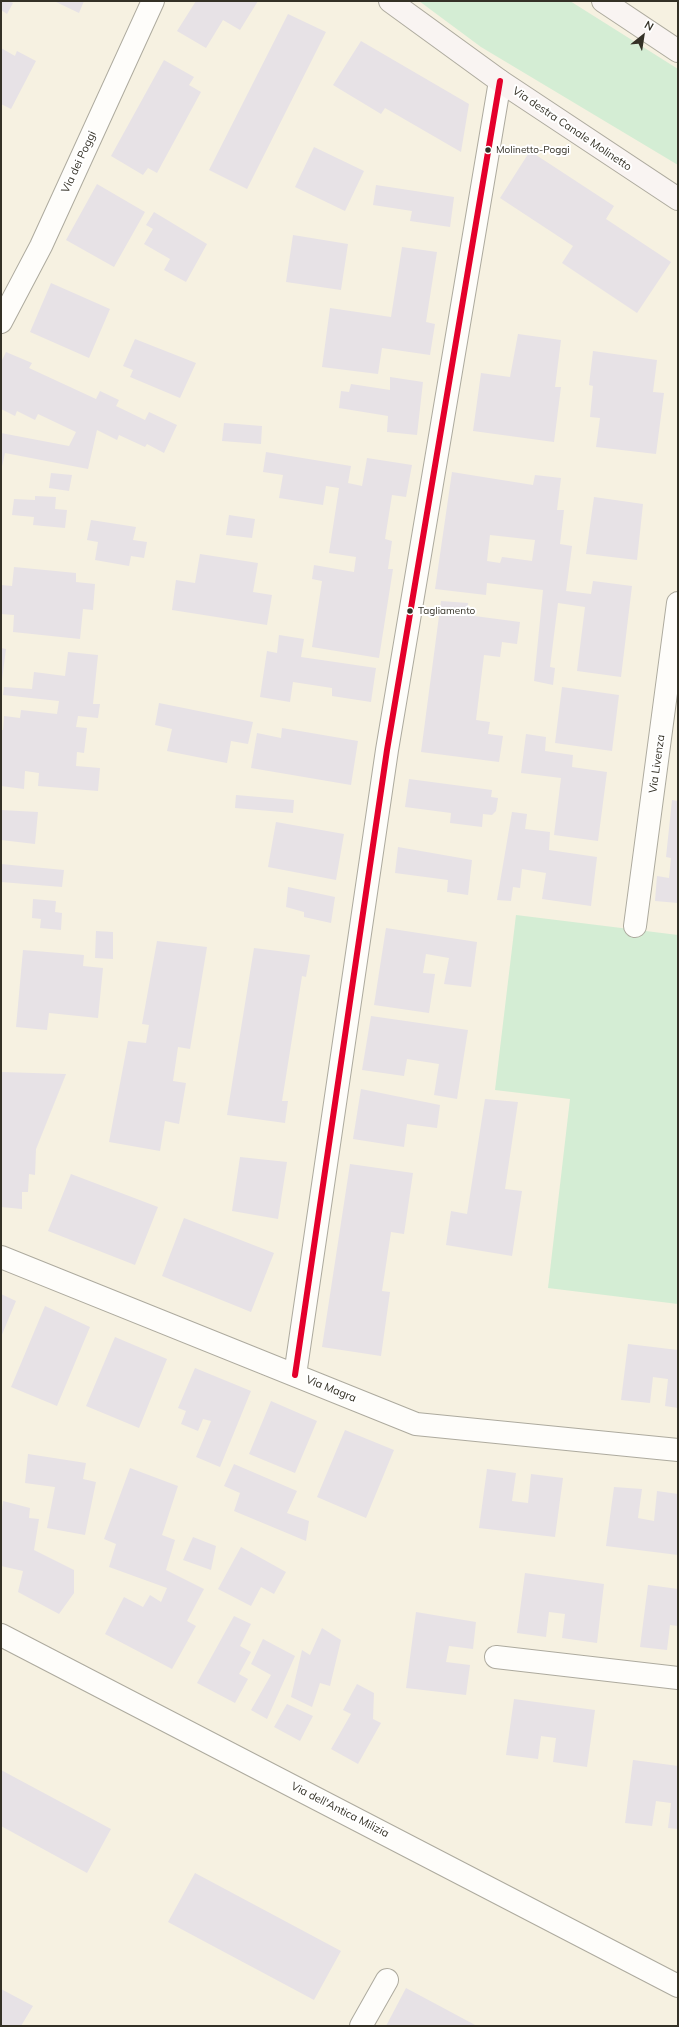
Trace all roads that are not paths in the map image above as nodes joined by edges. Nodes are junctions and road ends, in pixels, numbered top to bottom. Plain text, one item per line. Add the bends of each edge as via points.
1 (153, 1) edge
2 (390, 1) edge
3 (603, 1) edge
4 (678, 51) edge
5 (500, 81) junction
6 (678, 199) edge
7 (1, 322) edge
8 (678, 603) edge
9 (636, 926) dead end
10 (1, 1257) edge
11 (295, 1375) junction
12 (678, 1450) edge
13 (1, 1635) edge
14 (496, 1657) dead end
15 (678, 1678) edge
16 (387, 1980) dead end
17 (678, 1986) edge
18 (361, 2026) edge

1 - 7 street, Via dei Poggi via 40,246
2 - 5 street, Via destra Canale Molinetto
3 - 4 street
5 - 6 street, Via destra Canale Molinetto
5 - 11 street via 387,750
8 - 9 street, Via Livenza
10 - 11 street, Via Magra
11 - 12 street, Via Magra via 416,1424
13 - 17 street, Via dell'Antica Milizia
14 - 15 street
16 - 18 street

